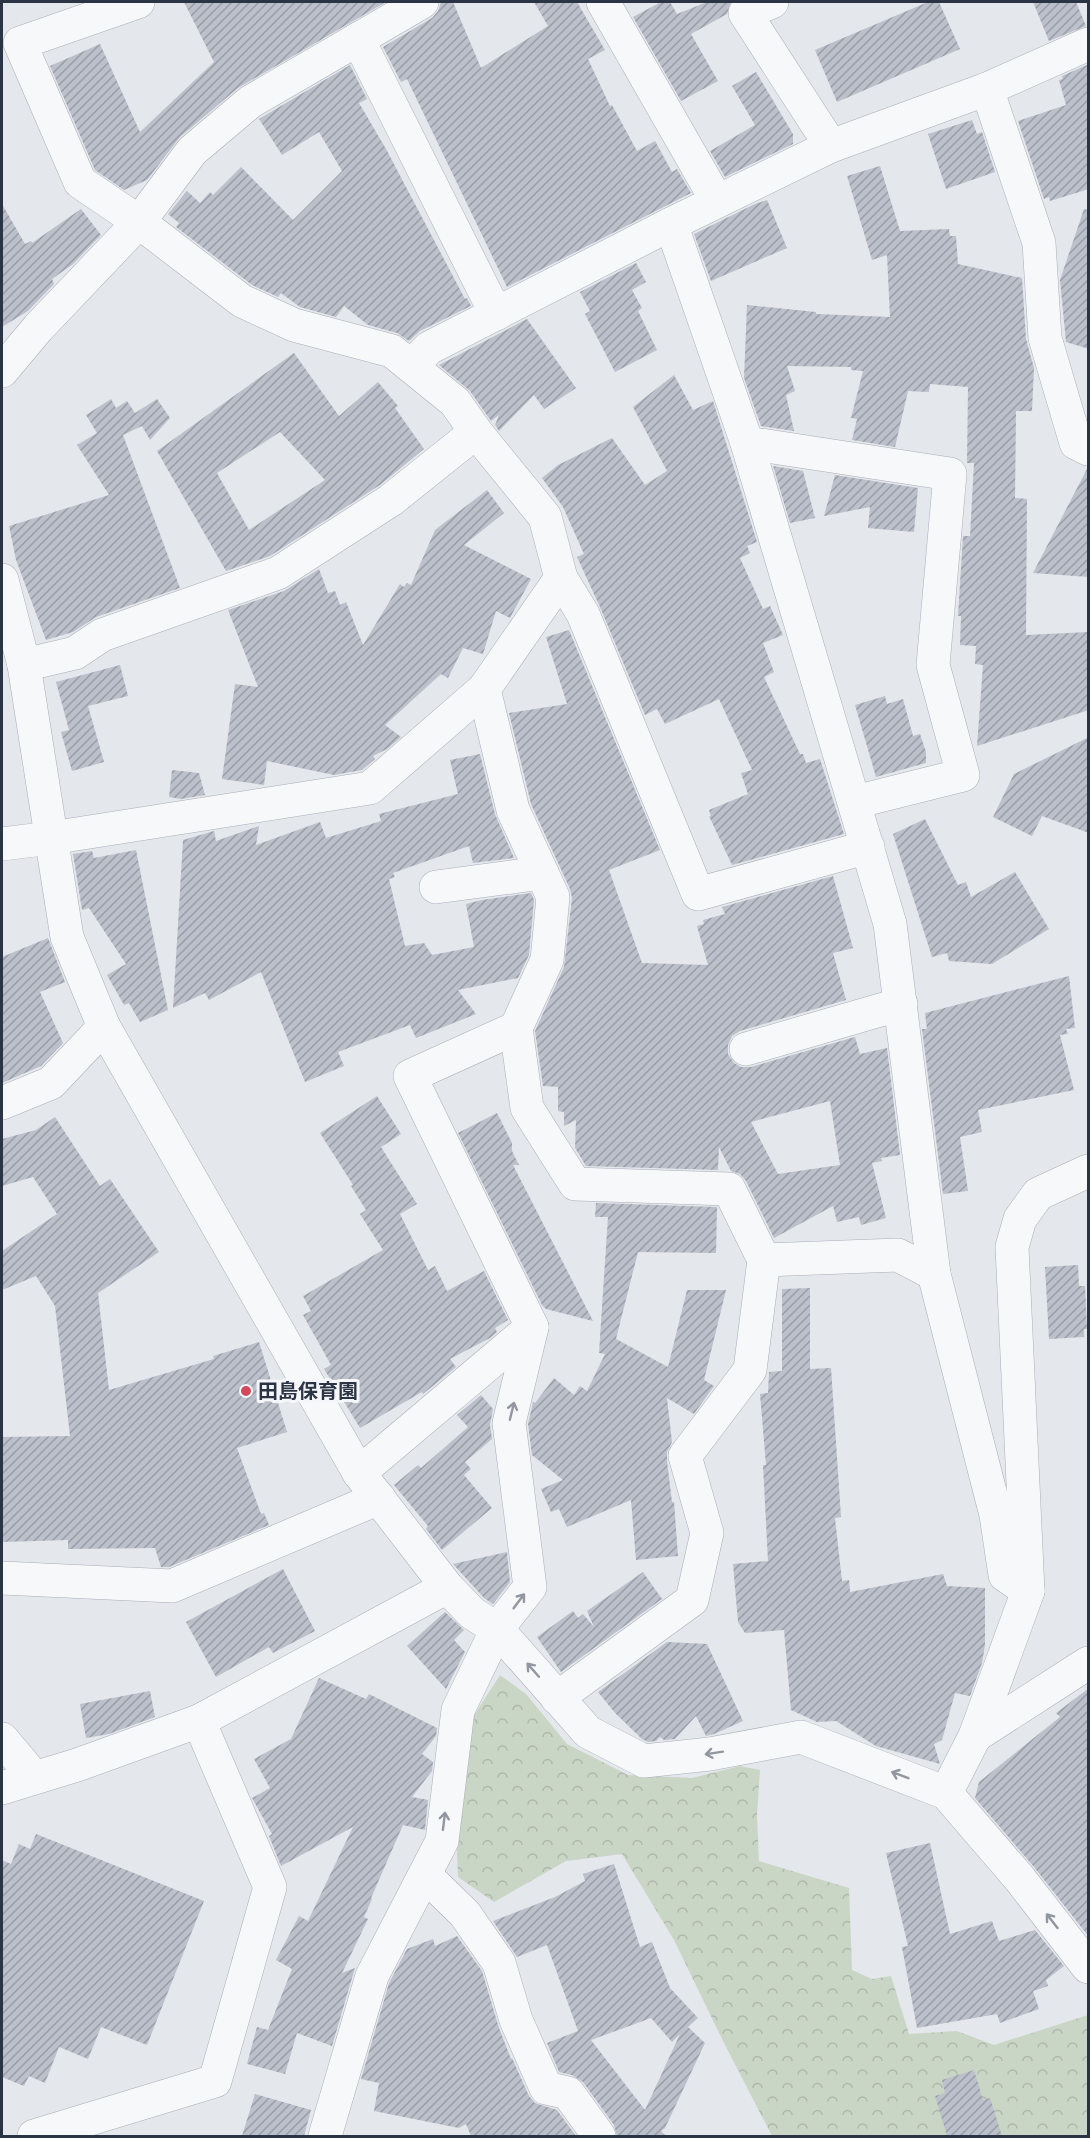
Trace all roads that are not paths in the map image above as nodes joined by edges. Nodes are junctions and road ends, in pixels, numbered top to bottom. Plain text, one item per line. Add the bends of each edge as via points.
1 (138, 2) edge
2 (422, 2) edge
3 (603, 2) edge
4 (772, 2) edge
5 (358, 39) junction
6 (1089, 44) edge
7 (987, 89) junction
8 (831, 146) junction
9 (717, 201) junction
10 (139, 222) junction
11 (670, 224) junction
12 (496, 314) junction
13 (411, 366) junction
14 (2, 371) edge
15 (476, 432) junction
16 (747, 443) junction
17 (1089, 449) edge
18 (561, 578) junction
19 (2, 580) edge
20 (24, 666) junction
21 (484, 690) junction
22 (855, 802) junction
23 (51, 838) junction
24 (2, 844) edge
25 (868, 847) junction
26 (542, 873) junction
27 (436, 886) dead end
28 (901, 1004) junction
29 (104, 1028) junction
30 (516, 1028) junction
31 (746, 1049) dead end
32 (2, 1103) edge
33 (1089, 1171) edge
34 (764, 1260) junction
35 (934, 1274) junction
36 (532, 1327) junction
37 (369, 1486) junction
38 (2, 1578) edge
39 (447, 1587) junction
40 (1028, 1591) junction
41 (485, 1621) junction
42 (1089, 1663) edge
43 (557, 1698) junction
44 (198, 1721) junction
45 (975, 1736) junction
46 (2, 1739) edge
47 (34, 1777) junction
48 (2, 1788) edge
49 (946, 1793) junction
50 (424, 1875) junction
51 (1089, 1967) edge
52 (87, 2127) edge
53 (34, 2136) edge
54 (325, 2136) edge
55 (599, 2136) edge

1 - 10 street via 20,43 80,183
2 - 5 street
3 - 9 street
4 - 8 street via 745,13
5 - 10 street via 250,102 192,151
5 - 12 street
6 - 7 street
7 - 8 street
7 - 17 street via 1039,243 1045,338 1076,443
8 - 9 street
9 - 11 street
10 - 13 street via 242,301 294,325 392,351
10 - 14 street
11 - 12 street
11 - 16 street
12 - 13 street via 429,348
13 - 15 street via 455,402
15 - 18 street via 545,517
15 - 20 street via 391,500 278,573 102,635 75,653
16 - 22 street
16 - 22 street via 950,474 933,665 963,775
18 - 21 street
18 - 25 street via 583,614 698,894
19 - 20 street
20 - 23 street
21 - 23 street via 370,788
21 - 26 street via 513,810
22 - 25 street
23 - 24 street
23 - 29 street via 68,937
25 - 28 street via 890,924
26 - 27 street
26 - 30 street via 553,897 547,960
28 - 31 street
28 - 35 street
29 - 32 street via 51,1083
29 - 37 street
30 - 34 street via 527,1108 575,1184 729,1189
30 - 36 street via 410,1076
33 - 40 street via 1038,1194 1020,1220 1012,1247
34 - 35 street via 898,1255
34 - 43 street via 750,1370 686,1456 707,1533 692,1600
35 - 40 street via 996,1515 1005,1575
36 - 37 street
41 -> 36 street via 530,1587 509,1423
37 - 38 street via 172,1586
37 - 39 street
39 - 41 street
39 - 44 street
40 - 45 street
43 -> 41 street
50 -> 41 street via 442,1841 458,1710
42 - 45 street
49 -> 43 street via 801,1737 710,1754 644,1761 588,1732
44 - 47 street via 77,1766
44 - 52 street via 270,1887 215,2080
45 - 49 street
46 - 47 street
47 - 48 street
51 -> 49 street
50 - 54 street via 372,1977
50 - 55 street via 465,1914 499,1963 516,2020 546,2088 568,2093
52 - 53 street

